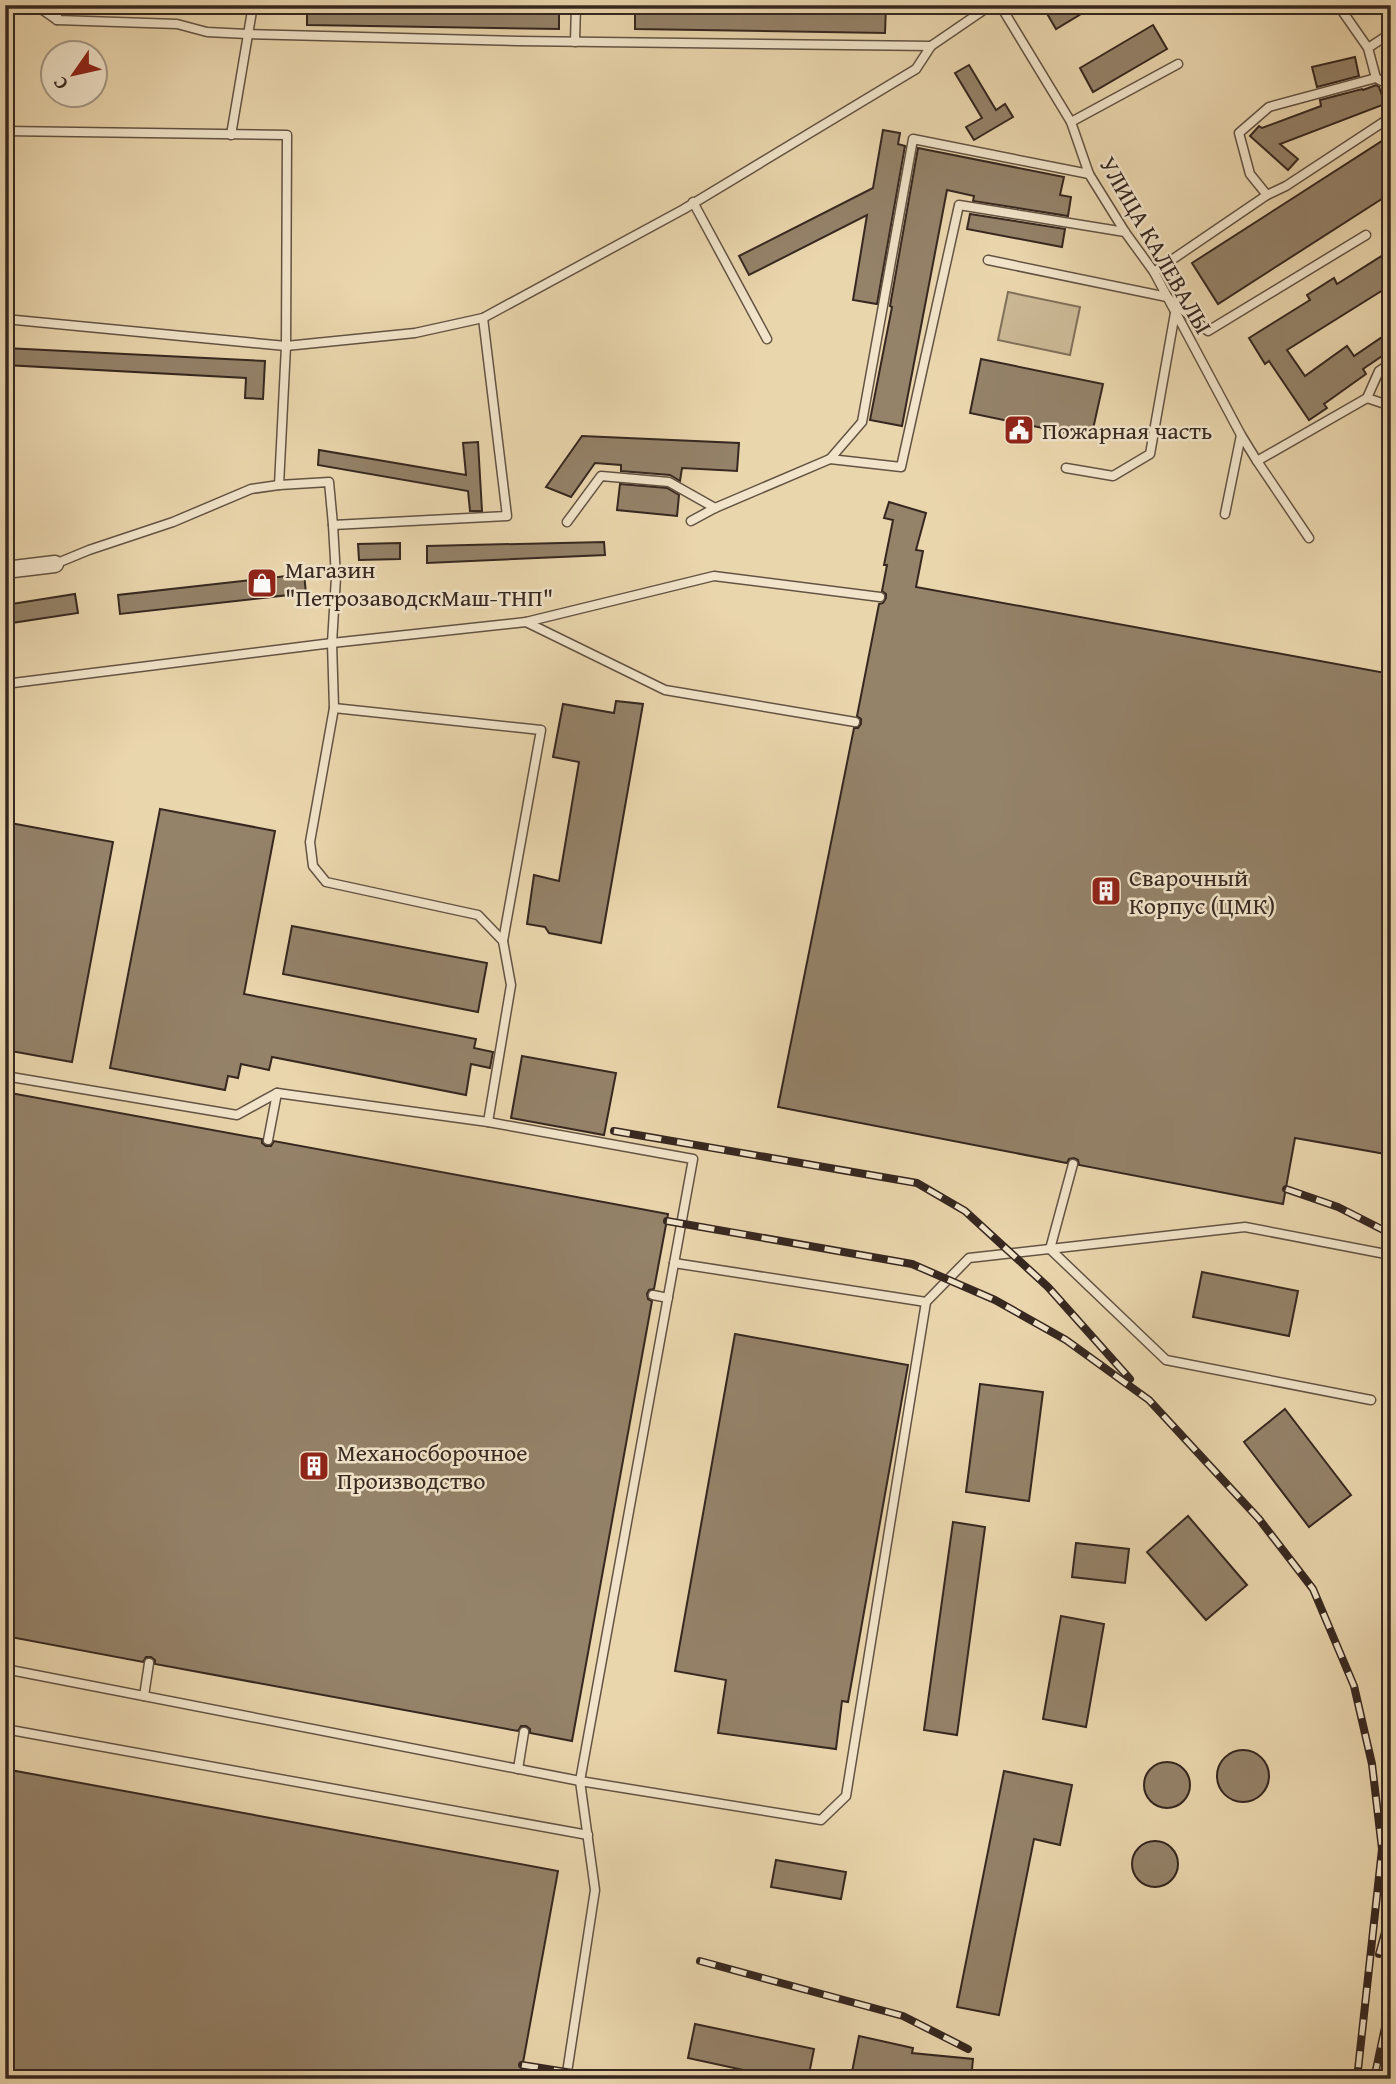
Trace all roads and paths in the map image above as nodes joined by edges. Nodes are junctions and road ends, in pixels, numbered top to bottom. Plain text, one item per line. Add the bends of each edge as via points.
1 (33, 5) edge
2 (57, 5) edge
3 (253, 5) edge
4 (576, 5) edge
5 (991, 5) edge
6 (1000, 5) edge
7 (1338, 5) edge
8 (57, 20) junction
9 (1391, 33) edge
10 (247, 34) junction
11 (575, 42) junction
12 (931, 46) junction
13 (1368, 48) junction
14 (1178, 64) dead end
15 (1376, 78) junction
16 (1391, 86) edge
17 (1391, 117) edge
18 (1071, 122) junction
19 (5, 131) edge
20 (231, 135) junction
21 (1089, 174) junction
22 (1267, 195) junction
23 (693, 202) junction
24 (1125, 232) junction
25 (1366, 235) dead end
26 (988, 260) dead end
27 (1154, 272) junction
28 (1167, 297) junction
29 (1175, 313) junction
30 (483, 318) junction
31 (5, 319) edge
32 (767, 339) dead end
33 (286, 345) junction
34 (1391, 363) edge
35 (1367, 398) junction
36 (1391, 406) edge
37 (1241, 435) junction
38 (830, 459) junction
39 (1256, 461) junction
40 (1066, 468) dead end
41 (279, 485) junction
42 (715, 508) junction
43 (1226, 514) dead end
44 (691, 521) dead end
45 (567, 522) dead end
46 (333, 525) junction
47 (1309, 538) dead end
48 (55, 564) joint
49 (5, 570) edge
50 (880, 597) dead end
51 (526, 622) junction
52 (332, 643) junction
53 (5, 684) edge
54 (334, 708) junction
55 (855, 722) dead end
56 (502, 941) junction
57 (5, 1076) edge
58 (277, 1093) junction
59 (488, 1122) junction
60 (268, 1140) dead end
61 (1073, 1164) dead end
62 (1050, 1249) junction
63 (1391, 1255) edge
64 (674, 1263) junction
65 (653, 1296) dead end
66 (668, 1298) junction
67 (926, 1302) junction
68 (1371, 1400) dead end
69 (149, 1663) dead end
70 (5, 1669) edge
71 (144, 1696) junction
72 (5, 1729) edge
73 (524, 1732) dead end
74 (518, 1769) junction
75 (580, 1781) junction
76 (588, 1835) junction
77 (566, 2079) edge

1 - 8 lane
2 - 8 lane
3 - 10 lane
4 - 11 lane
5 - 12 lane
6 - 18 lane, УЛИЦА КАЛЕВАЛЫ
7 - 13 lane
8 - 10 lane via 177,24 207,32
9 - 13 lane
10 - 11 lane
10 - 20 lane
11 - 12 lane
12 - 23 lane via 916,69
13 - 15 lane
14 - 18 lane
15 - 16 lane
15 - 22 lane via 1269,107 1240,133 1250,174
17 - 22 lane
18 - 21 lane, УЛИЦА КАЛЕВАЛЫ
19 - 20 lane
20 - 33 lane via 287,135
21 - 24 lane, УЛИЦА КАЛЕВАЛЫ
21 - 38 lane via 913,139 862,422
22 - 27 lane
23 - 30 lane
23 - 32 lane
24 - 27 lane, УЛИЦА КАЛЕВАЛЫ
24 - 38 lane via 959,205 901,467
25 - 28 lane via 1208,331
26 - 28 lane
27 - 28 lane, УЛИЦА КАЛЕВАЛЫ
28 - 29 lane, УЛИЦА КАЛЕВАЛЫ
29 - 37 lane, УЛИЦА КАЛЕВАЛЫ
29 - 40 lane via 1150,454 1113,476
30 - 33 lane via 415,333
30 - 46 lane via 507,516
31 - 33 lane
33 - 41 lane
34 - 35 lane via 1379,371
35 - 36 lane
35 - 39 lane
37 - 39 lane, УЛИЦА КАЛЕВАЛЫ
37 - 43 lane
38 - 42 lane
39 - 47 lane, УЛИЦА КАЛЕВАЛЫ
41 - 46 lane via 329,482
41 - 48 lane via 251,489
42 - 44 lane
42 - 45 lane via 669,482 601,476
46 - 52 lane
48 - 49 street
50 - 51 lane via 714,576
51 - 52 lane
51 - 55 lane via 666,690
52 - 53 lane
52 - 54 lane
54 - 56 lane via 310,842 313,866 326,882 478,915
54 - 56 lane via 541,730
56 - 59 lane via 511,985
57 - 58 lane via 237,1115
58 - 59 lane
58 - 60 lane
59 - 64 lane via 693,1159
61 - 62 lane
62 - 63 lane via 1245,1227
62 - 67 lane via 969,1258
62 - 68 lane via 1166,1360
64 - 66 lane
64 - 67 lane
65 - 66 lane
66 - 75 lane
67 - 75 lane via 846,1796 821,1820
69 - 71 lane
70 - 71 lane
71 - 74 lane
72 - 76 lane
73 - 74 lane
74 - 75 lane
75 - 76 lane
76 - 77 lane via 595,1889

